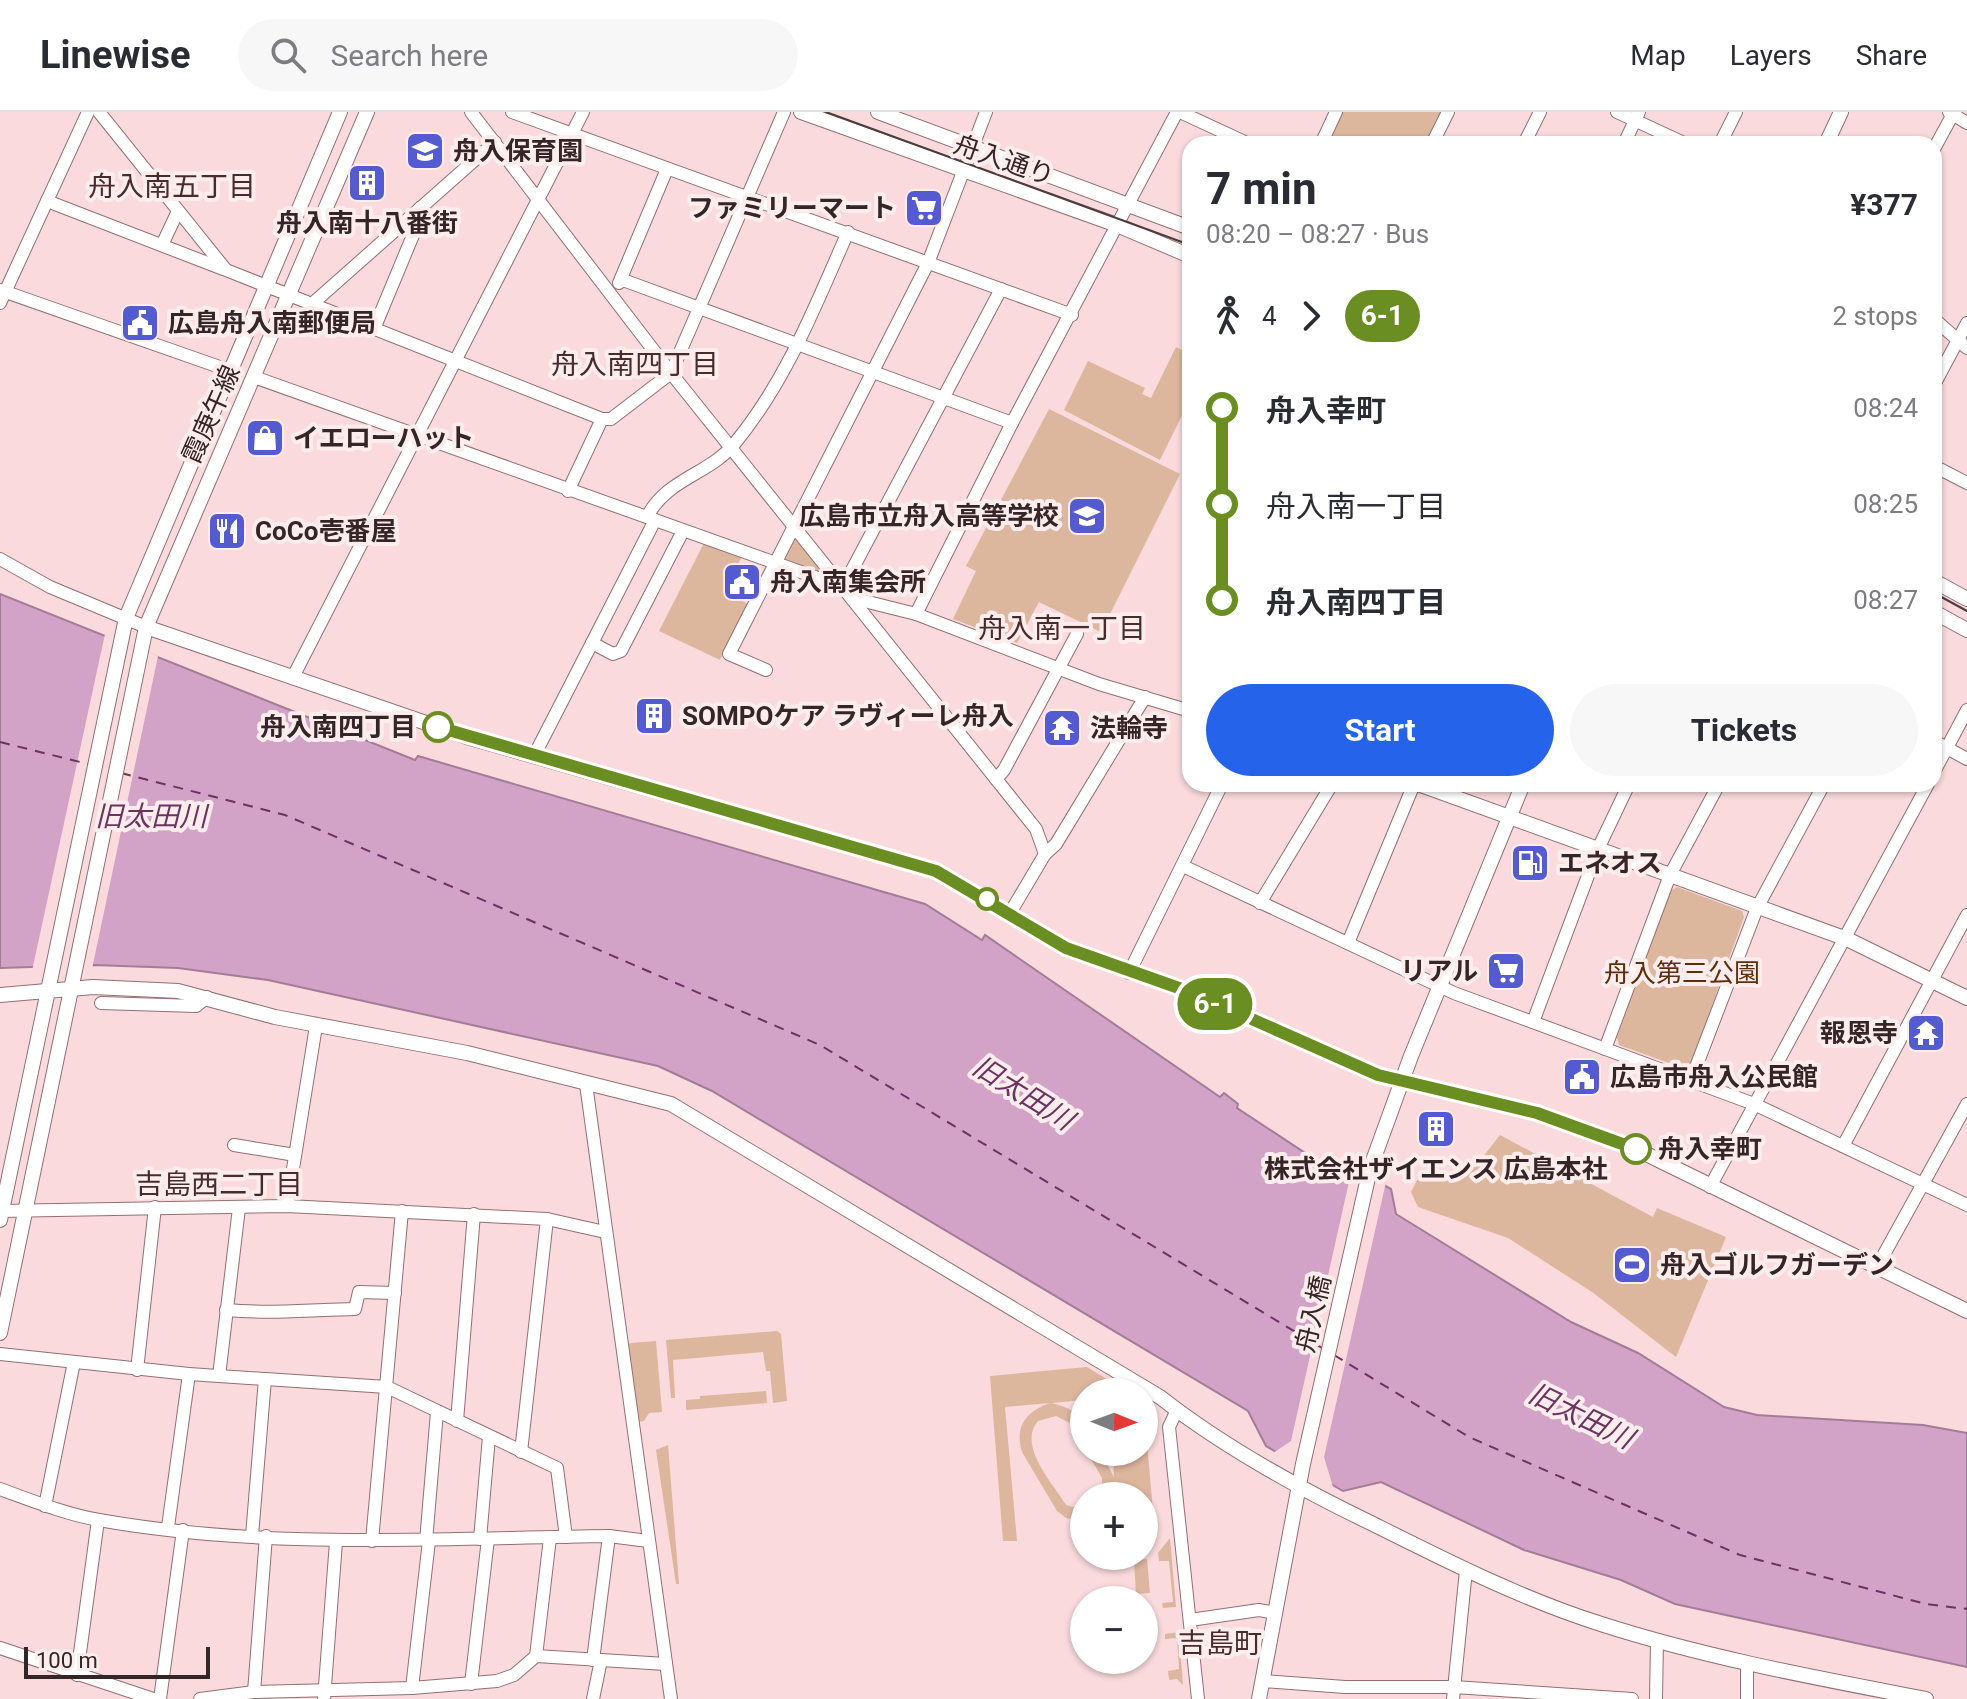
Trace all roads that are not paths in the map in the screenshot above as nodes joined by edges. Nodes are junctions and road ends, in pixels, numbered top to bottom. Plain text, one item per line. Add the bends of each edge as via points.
1 (88, 112) edge
2 (99, 112) edge
3 (340, 112) edge
4 (367, 112) edge
5 (471, 112) edge
6 (512, 112) edge
7 (583, 112) edge
8 (784, 112) edge
9 (801, 112) edge
10 (878, 112) edge
11 (986, 112) edge
12 (1179, 112) edge
13 (1336, 112) edge
14 (1448, 112) edge
15 (1540, 112) edge
16 (1617, 112) edge
17 (1736, 112) edge
18 (1841, 112) edge
19 (1951, 113) edge
20 (1637, 116) edge
21 (1967, 123) edge
22 (574, 133) junction
23 (1232, 136) edge
24 (1325, 136) edge
25 (1436, 136) edge
26 (1528, 136) edge
27 (1628, 136) edge
28 (1672, 136) edge
29 (1724, 136) edge
30 (1830, 136) edge
31 (1940, 136) edge
32 (495, 142) junction
33 (972, 145) junction
34 (667, 169) junction
35 (962, 171) junction
36 (539, 198) junction
37 (749, 198) junction
38 (47, 201) junction
39 (1128, 203) junction
40 (420, 208) junction
41 (178, 211) junction
42 (1117, 225) junction
43 (1182, 225) edge
44 (848, 232) junction
45 (162, 245) junction
46 (1182, 253) edge
47 (928, 263) junction
48 (226, 270) junction
49 (623, 280) junction
50 (267, 287) junction
51 (1001, 289) junction
52 (610, 291) junction
53 (2, 295) edge
54 (288, 295) junction
55 (312, 304) junction
56 (702, 309) junction
57 (1072, 315) junction
58 (1967, 323) edge
59 (1942, 326) edge
60 (374, 329) junction
61 (799, 344) junction
62 (1962, 344) edge
63 (453, 362) junction
64 (231, 371) junction
65 (671, 373) junction
66 (874, 373) junction
67 (1942, 373) edge
68 (254, 377) junction
69 (942, 398) junction
70 (602, 419) junction
71 (1012, 423) junction
72 (415, 436) junction
73 (732, 447) junction
74 (1942, 470) edge
75 (1967, 483) edge
76 (568, 491) junction
77 (651, 519) junction
78 (795, 524) junction
79 (683, 531) junction
80 (0, 559) edge
81 (774, 564) junction
82 (1942, 585) edge
83 (843, 587) junction
84 (852, 598) junction
85 (1967, 599) edge
86 (916, 614) junction
87 (1942, 616) edge
88 (126, 618) junction
89 (146, 627) junction
90 (1967, 630) edge
91 (1077, 634) dead end
92 (592, 643) junction
93 (1060, 668) junction
94 (766, 670) dead end
95 (293, 677) junction
96 (1145, 697) junction
97 (1182, 709) edge
98 (1967, 710) edge
99 (1942, 745) edge
100 (1947, 748) junction
101 (534, 756) junction
102 (1942, 757) edge
103 (1967, 759) edge
104 (996, 779) junction
105 (1218, 792) edge
106 (1327, 792) edge
107 (1413, 792) edge
108 (1439, 792) edge
109 (1519, 792) edge
110 (1625, 792) edge
111 (1715, 792) edge
112 (1820, 792) edge
113 (1924, 792) edge
114 (1508, 816) junction
115 (1598, 849) junction
116 (1045, 854) junction
117 (1183, 866) junction
118 (1670, 875) junction
119 (1260, 903) junction
120 (1757, 908) junction
121 (1010, 913) junction
122 (1967, 915) edge
123 (1847, 939) junction
124 (1348, 943) junction
125 (1129, 973) junction
126 (1932, 980) junction
127 (1440, 987) junction
128 (70, 988) junction
129 (46, 990) junction
130 (0, 995) edge
131 (207, 997) junction
132 (1967, 998) edge
133 (101, 1003) dead end
134 (1533, 1022) junction
135 (316, 1026) junction
136 (1605, 1049) junction
137 (1402, 1080) junction
138 (1691, 1080) junction
139 (586, 1084) junction
140 (1754, 1104) junction
141 (1967, 1104) edge
142 (234, 1145) dead end
143 (1843, 1146) junction
144 (295, 1155) junction
145 (1922, 1185) junction
146 (1710, 1187) junction
147 (1967, 1205) edge
148 (287, 1206) junction
149 (155, 1207) junction
150 (239, 1208) junction
151 (27, 1210) junction
152 (402, 1211) junction
153 (1, 1214) edge
154 (474, 1214) junction
155 (547, 1219) junction
156 (605, 1232) junction
157 (1877, 1267) junction
158 (395, 1293) junction
159 (226, 1310) junction
160 (1967, 1311) edge
161 (0, 1333) edge
162 (0, 1354) edge
163 (74, 1362) junction
164 (137, 1370) junction
165 (189, 1374) junction
166 (219, 1376) junction
167 (265, 1379) junction
168 (387, 1387) junction
169 (1177, 1410) junction
170 (437, 1412) junction
171 (457, 1421) junction
172 (489, 1437) junction
173 (521, 1452) junction
174 (1300, 1487) junction
175 (0, 1489) edge
176 (45, 1506) junction
177 (98, 1520) junction
178 (168, 1527) junction
179 (183, 1530) junction
180 (259, 1536) junction
181 (609, 1536) junction
182 (566, 1537) junction
183 (550, 1538) junction
184 (484, 1539) junction
185 (372, 1541) junction
186 (428, 1541) junction
187 (648, 1541) junction
188 (336, 1542) junction
189 (1466, 1570) junction
190 (1276, 1613) junction
191 (1190, 1620) junction
192 (1657, 1641) junction
193 (0, 1648) edge
194 (536, 1656) junction
195 (597, 1660) junction
196 (1747, 1663) junction
197 (666, 1664) junction
198 (77, 1675) junction
199 (1263, 1681) junction
200 (471, 1684) junction
201 (412, 1688) junction
202 (254, 1692) junction
203 (1346, 1693) edge
204 (1453, 1693) edge
205 (324, 1694) edge
206 (1553, 1696) edge
207 (153, 1699) edge
208 (160, 1699) edge
209 (200, 1699) edge
210 (593, 1699) edge
211 (671, 1699) edge
212 (1198, 1699) edge
213 (1259, 1699) edge
214 (1632, 1699) edge
215 (1656, 1699) edge
216 (1747, 1699) edge
217 (1925, 1699) edge

1 - 38 street
2 - 41 street
3 - 50 street
4 - 54 street, 霞庚午線
5 - 32 street
6 - 22 street
7 - 22 street
8 - 37 street
9 - 35 street, 舟入通り
10 - 33 street, 舟入通り
11 - 33 street
12 - 23 street
12 - 39 street
13 - 24 street
14 - 25 street
15 - 26 street
16 - 20 street
17 - 29 street
18 - 30 street
19 - 21 street
19 - 31 street
20 - 27 street
20 - 28 street
22 - 34 street
22 - 36 street
32 - 36 street
32 - 40 street
33 - 35 street
33 - 39 street, 舟入通り
34 - 37 street
34 - 49 street
35 - 42 street, 舟入通り
35 - 47 street
36 - 52 street
36 - 63 street
37 - 44 street
37 - 56 street
38 - 45 street
38 - 53 street
39 - 42 street
39 - 43 street, 舟入通り
40 - 55 street
40 - 60 street
41 - 45 street
41 - 48 street
42 - 46 street, 舟入通り
42 - 57 street
44 - 47 street
44 - 61 street
45 - 48 street
47 - 51 street
47 - 66 street
48 - 50 street
49 - 52 street
49 - 56 street
50 - 54 street
50 - 64 street
51 - 57 street
51 - 69 street
52 - 65 street
53 - 64 street
54 - 55 street
54 - 68 street, 霞庚午線
55 - 60 street
56 - 61 street
56 - 65 street
57 - 71 street
58 - 62 street
59 - 62 street
60 - 63 street
61 - 66 street
61 - 73 street via 772,395
62 - 67 street
63 - 70 street
63 - 72 street
64 - 88 street
65 - 70 street via 611,419
65 - 73 street
66 - 69 street
66 - 78 street
68 - 72 street
68 - 89 street, 霞庚午線
69 - 71 street
69 - 83 street
70 - 76 street
71 - 86 street
72 - 76 street
72 - 95 street
73 - 77 street via 657,497
73 - 78 street
74 - 75 street
76 - 77 street
77 - 79 street
77 - 92 street
78 - 81 street
78 - 83 street
79 - 81 street
79 - 92 street via 621,651 613,654
80 - 88 street via 50,587
81 - 83 street
81 - 94 street via 729,654
82 - 85 street
83 - 84 street
84 - 86 street
84 - 104 street
86 - 93 street
87 - 90 street
88 - 89 street
88 - 129 street
89 - 95 street
89 - 128 street, 霞庚午線
91 - 93 street
92 - 101 street
93 - 96 street
93 - 104 street
95 - 101 street
96 - 97 street
96 - 116 street
98 - 100 street
99 - 100 street
100 - 102 street
100 - 103 street
101 - 121 street via 936,871
104 - 116 street via 1036,829
105 - 117 street
106 - 119 street
107 - 124 street
108 - 114 street
109 - 114 street, 舟入橋
110 - 115 street
111 - 118 street
112 - 120 street
113 - 123 street
114 - 115 street
114 - 127 street, 舟入橋
115 - 118 street
115 - 134 street
116 - 121 street
117 - 119 street
117 - 125 street
118 - 120 street
118 - 136 street
119 - 124 street
120 - 123 street
120 - 138 street
121 - 125 street via 1038,934
122 - 126 street
123 - 126 street
123 - 140 street
124 - 127 street
125 - 137 street via 1193,993 1307,1046
126 - 132 street
126 - 143 street
127 - 134 street
127 - 137 street, 舟入橋
128 - 129 street
128 - 131 street via 143,987
128 - 151 street
129 - 130 street
129 - 153 street
131 - 133 street via 196,1006
131 - 135 street
134 - 136 street
135 - 139 street via 467,1053
135 - 144 street
136 - 138 street
137 - 146 street via 1584,1128
137 - 174 street, 舟入橋 via 1370,1169
138 - 140 street
139 - 156 street
139 - 169 street via 671,1104 695,1117
140 - 143 street
140 - 146 street
141 - 145 street
142 - 144 street
143 - 145 street
144 - 148 street
145 - 147 street
145 - 157 street
146 - 157 street
148 - 150 street
148 - 152 street
149 - 150 street
149 - 151 street
149 - 164 street
150 - 159 street
151 - 153 street
151 - 161 street
152 - 154 street
152 - 158 street
154 - 155 street
154 - 171 street
155 - 156 street
155 - 173 street
156 - 187 street
157 - 160 street
158 - 159 street via 359,1292 355,1309 275,1315
158 - 168 street
159 - 166 street
162 - 163 street
163 - 164 street
163 - 176 street
164 - 165 street
165 - 166 street
165 - 178 street
166 - 167 street
167 - 168 street
167 - 180 street
168 - 170 street
168 - 185 street
169 - 174 street via 1207,1434
169 - 191 street via 1169,1427
170 - 171 street
170 - 186 street
171 - 172 street
172 - 173 street
172 - 184 street
173 - 182 street via 557,1468
174 - 189 street
174 - 190 street, 舟入橋
175 - 176 street
176 - 177 street
177 - 178 street
177 - 198 street
178 - 179 street
179 - 180 street
179 - 208 street
180 - 188 street
180 - 202 street
181 - 182 street
181 - 187 street
181 - 195 street
182 - 183 street
183 - 184 street
183 - 194 street
184 - 186 street
184 - 200 street
185 - 186 street
185 - 188 street
186 - 201 street
187 - 197 street
188 - 205 street
189 - 192 street via 1574,1615
189 - 204 street
190 - 191 street via 1259,1610
190 - 199 street, 舟入橋
191 - 212 street
192 - 196 street
192 - 215 street
193 - 198 street
194 - 195 street
194 - 200 street via 514,1675
195 - 197 street
195 - 210 street
196 - 216 street
196 - 217 street
197 - 211 street
198 - 207 street
199 - 203 street
199 - 213 street, 舟入橋
200 - 201 street
201 - 205 street
202 - 205 street
202 - 209 street
203 - 204 street
204 - 206 street
206 - 214 street

